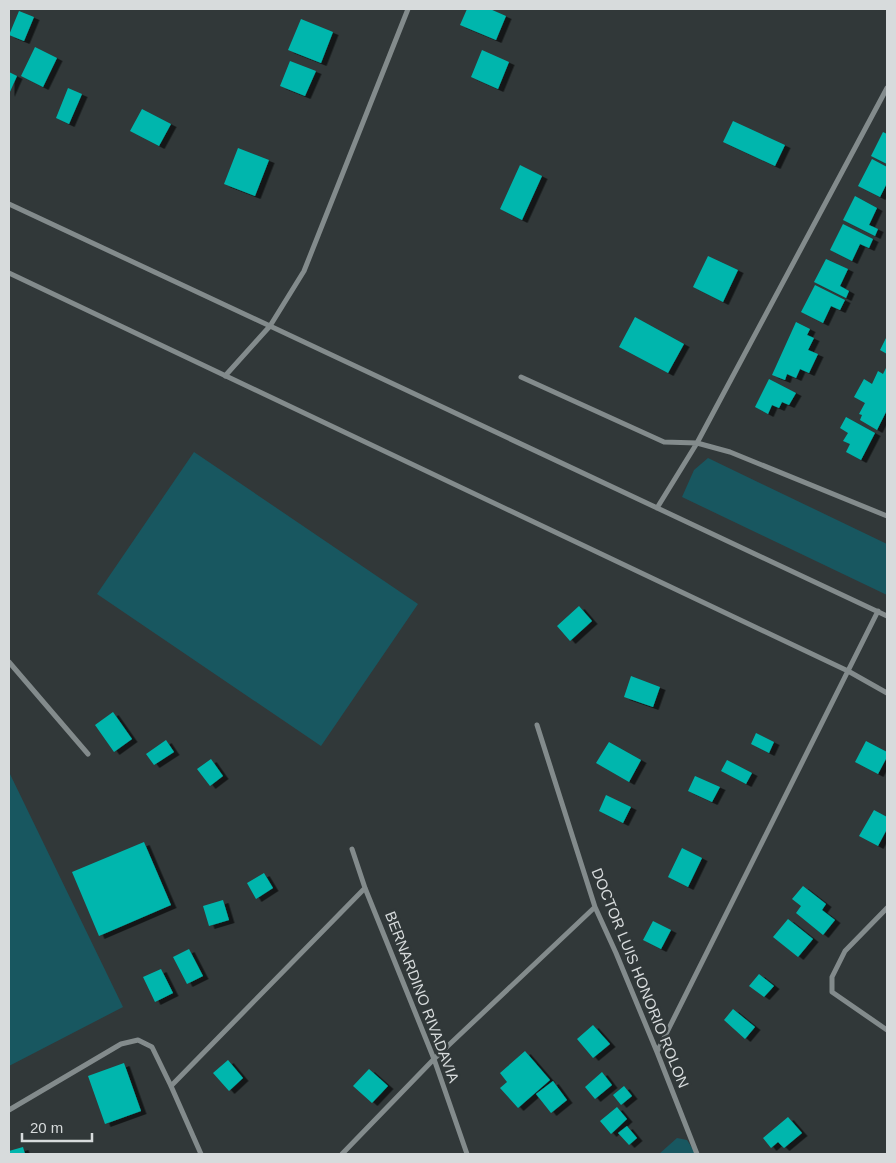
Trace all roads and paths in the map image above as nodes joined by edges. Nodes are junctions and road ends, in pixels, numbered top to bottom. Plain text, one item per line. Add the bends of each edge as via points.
1 (408, 9) edge
2 (887, 88) edge
3 (9, 204) edge
4 (9, 273) edge
5 (270, 326) junction
6 (225, 376) junction
7 (521, 377) dead end
8 (697, 443) junction
9 (656, 508) junction
10 (887, 516) edge
11 (878, 611) junction
12 (887, 616) edge
13 (9, 662) edge
14 (848, 672) junction
15 (887, 693) edge
16 (537, 725) dead end
17 (88, 754) dead end
18 (352, 849) dead end
19 (365, 888) junction
20 (594, 907) junction
21 (887, 908) edge
22 (887, 1030) edge
23 (658, 1052) junction
24 (434, 1059) junction
25 (172, 1086) junction
26 (9, 1110) edge
27 (201, 1154) edge
28 (342, 1154) edge
29 (467, 1154) edge
30 (697, 1154) edge

1 - 5 street via 304,271
2 - 8 street
3 - 5 street
4 - 6 street
5 - 6 street
5 - 9 street
6 - 14 street
7 - 8 street via 664,442
8 - 9 street
8 - 10 street via 730,452
9 - 11 street
11 - 12 street
11 - 14 street
13 - 17 street
14 - 15 street
14 - 23 street
16 - 20 street, DOCTOR LUIS HONORIO ROLON
18 - 19 street, BERNARDINO RIVADAVIA
19 - 24 street, BERNARDINO RIVADAVIA
19 - 25 street
20 - 23 street, DOCTOR LUIS HONORIO ROLON
20 - 24 street
21 - 22 street via 845,951 832,977 832,992
23 - 30 street, DOCTOR LUIS HONORIO ROLON
24 - 28 street
24 - 29 street, BERNARDINO RIVADAVIA
25 - 26 street via 152,1047 138,1040 121,1044
25 - 27 street

